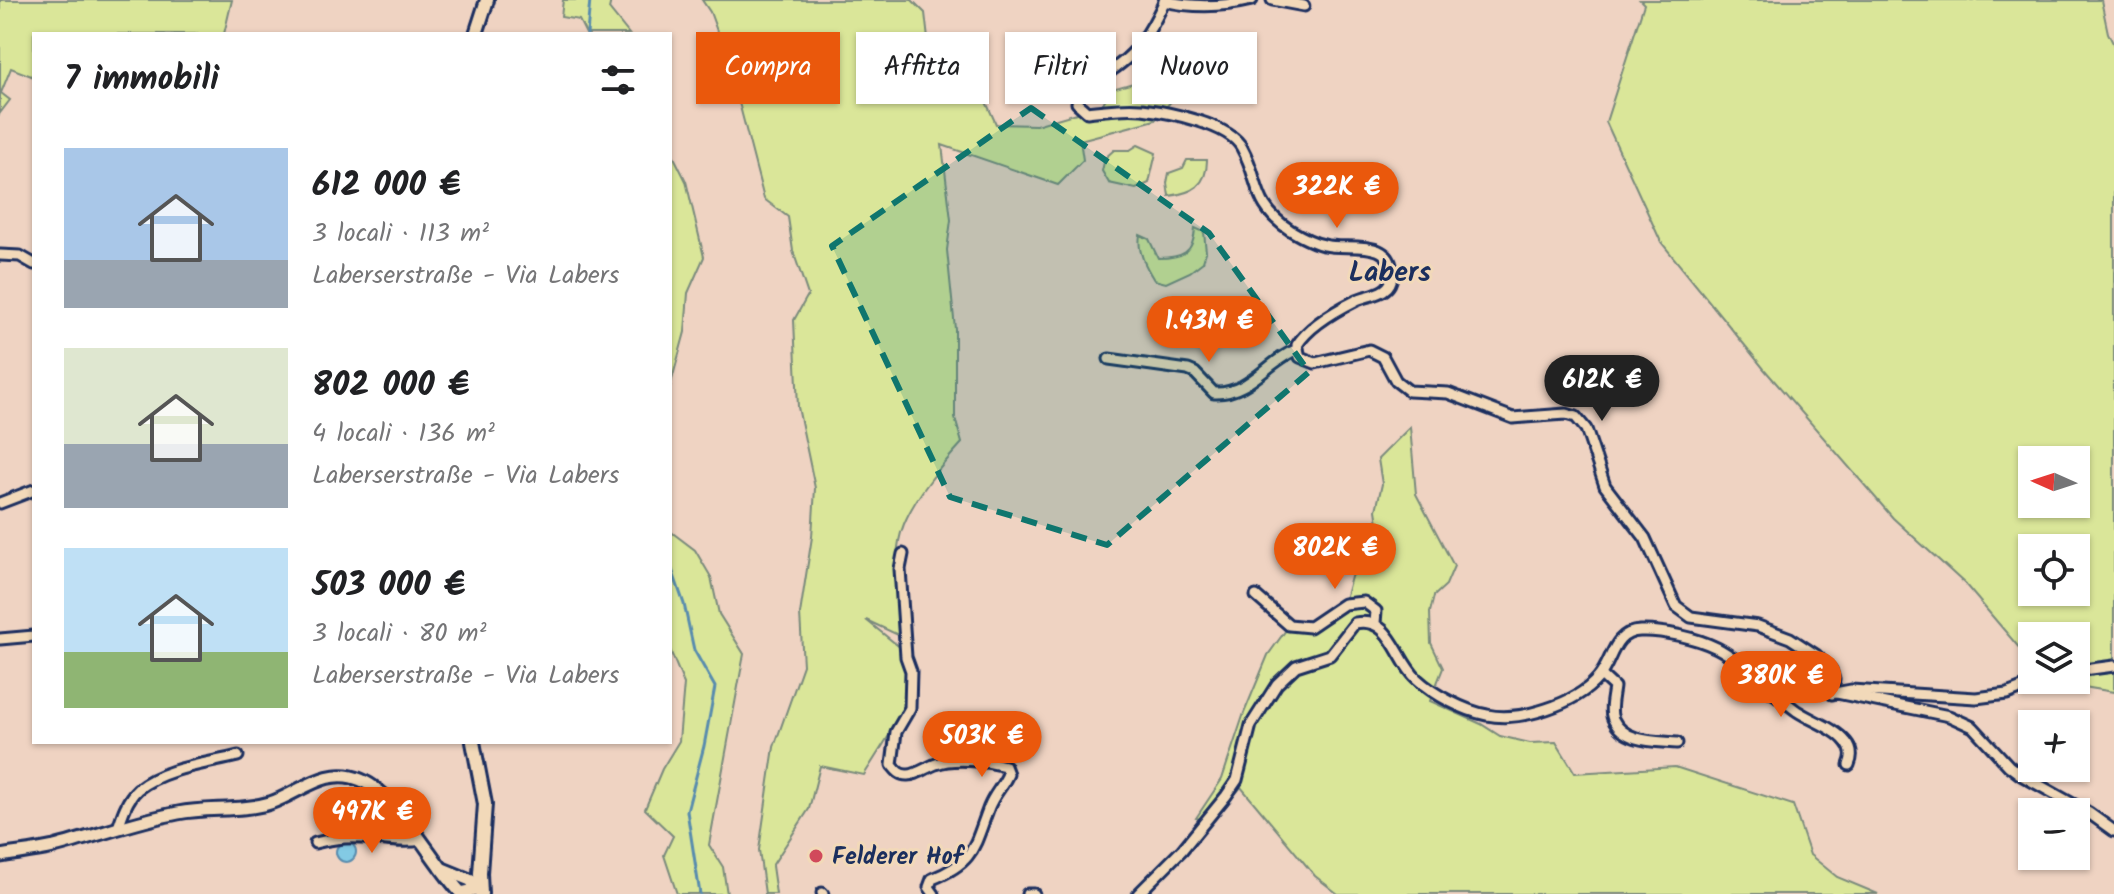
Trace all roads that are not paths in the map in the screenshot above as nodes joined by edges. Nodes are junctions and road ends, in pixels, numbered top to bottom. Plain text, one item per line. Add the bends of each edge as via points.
1 (487, 0) edge
2 (1252, 0) edge
3 (1272, 0) edge
4 (1165, 1) edge
5 (1304, 6) dead end
6 (477, 32) edge
7 (0, 255) edge
8 (32, 263) edge
9 (1298, 349) junction
10 (1109, 359) dead end
11 (32, 491) edge
12 (0, 503) edge
13 (903, 554) dead end
14 (1256, 596) dead end
15 (1375, 623) junction
16 (32, 636) edge
17 (0, 639) edge
18 (2114, 666) edge
19 (2090, 669) edge
20 (1753, 673) junction
21 (1601, 675) junction
22 (2018, 690) edge
23 (1832, 694) junction
24 (1677, 743) dead end
25 (473, 744) edge
26 (238, 756) dead end
27 (1849, 765) dead end
28 (118, 828) junction
29 (2114, 831) edge
30 (421, 840) junction
31 (315, 843) dead end
32 (0, 856) edge
33 (482, 857) junction
34 (447, 871) junction
35 (480, 892) edge
36 (461, 893) edge
37 (934, 894) edge
38 (1027, 894) edge
39 (1034, 894) edge
40 (1138, 894) edge

1 - 6 main road
2 - 4 street via 1203,6
3 - 5 street
4 - 9 street via 1141,46 1119,67 1079,91 1077,103 1087,112 1143,109 1225,130 1241,145 1262,202 1280,222 1323,245 1367,246 1386,255 1392,279 1382,292 1356,300 1304,334
7 - 8 street
9 - 10 street via 1251,382 1221,393 1214,393 1188,370
9 - 23 street via 1300,357 1315,363 1369,350 1383,357 1396,381 1409,391 1448,393 1513,418 1576,417 1586,429 1605,486 1645,538 1676,606 1691,617 1758,626 1790,638 1831,670
11 - 12 street
13 - 37 street via 910,708 896,732 892,765 909,776 940,762 995,763 1005,766 1008,774 974,848 960,866 932,879 929,887
14 - 15 street via 1289,625 1310,627 1344,604 1364,602 1376,611
15 - 21 street via 1420,682 1486,715 1540,711 1575,695
15 - 40 street via 1355,623 1330,655 1296,666 1277,684 1251,725 1237,780 1182,850
16 - 17 street
18 - 19 street
20 - 21 street via 1708,645 1637,631 1615,645
20 - 23 street
20 - 27 street via 1755,683 1842,738 1851,750
21 - 24 street via 1614,687 1613,718 1620,727 1637,740
22 - 23 street via 1976,698 1851,690
23 - 29 street via 1949,716 1973,727 2021,775
25 - 33 main road via 485,804
26 - 28 street via 153,780 130,798
28 - 30 street via 184,812 260,805 319,779 346,776 379,792
28 - 32 street
30 - 31 street
30 - 34 street
33 - 34 street via 465,873
33 - 35 main road
34 - 35 street via 470,880
34 - 36 street
35 - 36 street
38 - 39 street

